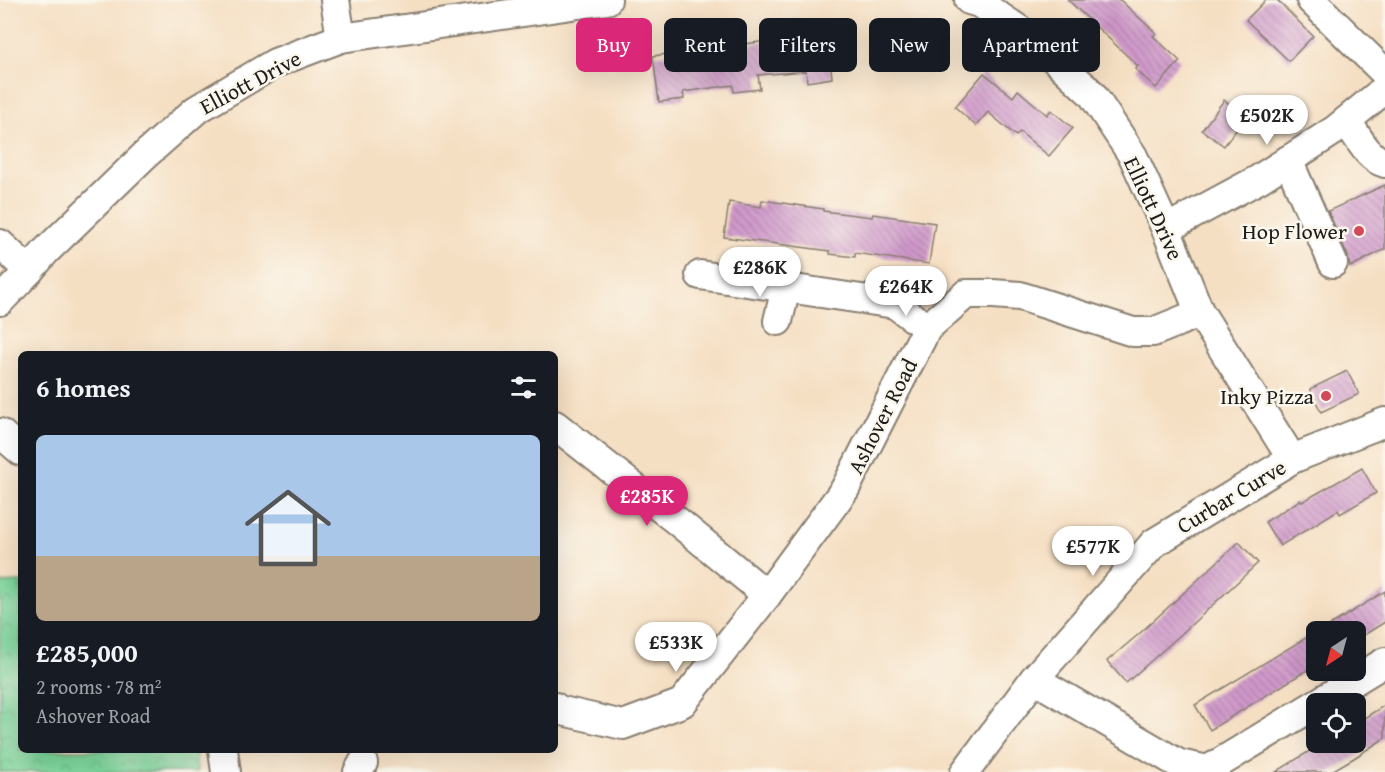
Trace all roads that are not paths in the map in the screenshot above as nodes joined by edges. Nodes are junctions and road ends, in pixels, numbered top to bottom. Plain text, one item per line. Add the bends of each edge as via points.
1 (335, 0) edge
2 (969, 0) edge
3 (1311, 0) edge
4 (596, 1) edge
5 (341, 38) junction
6 (1385, 73) edge
7 (1385, 89) edge
8 (1347, 121) junction
9 (1288, 160) junction
10 (1385, 163) edge
11 (1166, 229) junction
12 (0, 244) edge
13 (1333, 263) dead end
14 (29, 271) junction
15 (700, 274) dead end
16 (786, 288) junction
17 (0, 301) edge
18 (1199, 311) junction
19 (778, 321) dead end
20 (927, 328) junction
21 (1385, 422) edge
22 (558, 428) edge
23 (0, 433) edge
24 (18, 448) edge
25 (1292, 459) junction
26 (767, 595) junction
27 (1385, 662) edge
28 (1034, 679) junction
29 (558, 710) edge
30 (223, 753) edge
31 (226, 772) edge
32 (965, 772) edge

1 - 5 street
2 - 11 street, Elliott Drive via 1033,39 1092,94 1132,156
3 - 6 street
4 - 5 street, Elliott Drive
5 - 14 street, Elliott Drive via 275,63 196,110 62,235
7 - 8 street
8 - 9 street
8 - 10 street via 1370,153
9 - 11 street
9 - 13 street
11 - 18 street, Elliott Drive
12 - 14 street
14 - 17 street, Elliott Drive
15 - 16 street
16 - 19 street
16 - 20 street via 895,304
18 - 20 street, Ashover Road via 1153,332 1132,332 1020,296 966,294
18 - 25 street, Elliott Drive
20 - 26 street, Ashover Road via 845,489
21 - 25 street, Curbar Curve
22 - 26 street
23 - 24 street
25 - 28 street, Curbar Curve via 1155,543
26 - 29 street, Ashover Road via 682,703 623,725
27 - 28 street via 1208,770 1179,764
28 - 32 street, Curbar Curve
30 - 31 street

